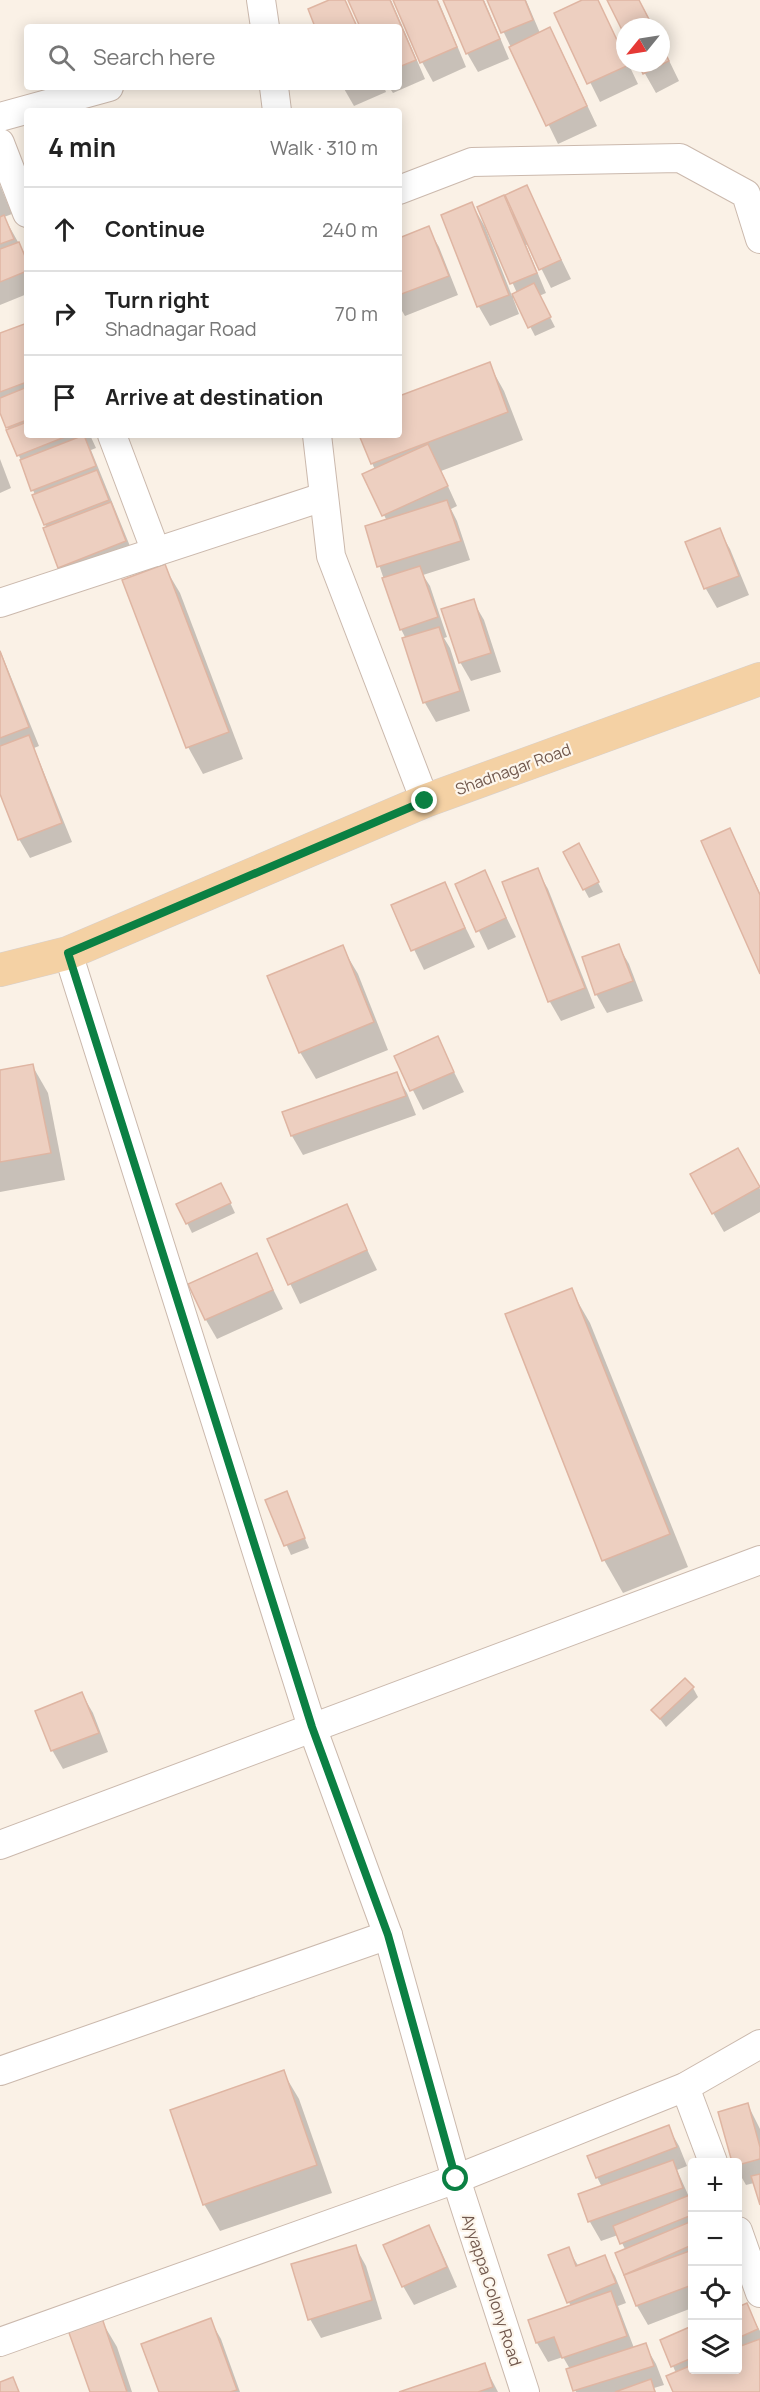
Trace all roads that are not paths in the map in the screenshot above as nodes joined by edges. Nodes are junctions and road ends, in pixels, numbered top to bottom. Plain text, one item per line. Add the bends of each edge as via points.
1 (261, 0) edge
2 (265, 24) edge
3 (98, 90) edge
4 (274, 90) edge
5 (33, 108) edge
6 (277, 108) edge
7 (24, 110) edge
8 (0, 117) edge
9 (0, 143) edge
10 (402, 189) edge
11 (24, 205) edge
12 (760, 239) edge
13 (113, 438) edge
14 (317, 438) edge
15 (323, 496) junction
16 (156, 552) junction
17 (0, 603) edge
18 (760, 679) edge
19 (425, 801) junction
20 (68, 953) junction
21 (0, 970) edge
22 (760, 1560) edge
23 (312, 1727) junction
24 (0, 1845) edge
25 (388, 1935) junction
26 (760, 2044) edge
27 (0, 2071) edge
28 (685, 2087) junction
29 (711, 2158) edge
30 (456, 2179) junction
31 (742, 2242) edge
32 (760, 2293) edge
33 (0, 2342) edge
34 (525, 2392) edge

1 - 2 street
3 - 5 street
4 - 6 street
7 - 8 street
9 - 11 street
10 - 12 street via 472,162 680,158 746,194
13 - 16 street
14 - 15 street
15 - 16 street
15 - 19 street via 331,556
16 - 17 street
18 - 19 main road, Shadnagar Road
19 - 20 main road, Shadnagar Road
20 - 21 main road, Shadnagar Road
20 - 23 street, Ayyappa Colony Road
22 - 23 street
23 - 24 street
23 - 25 street, Ayyappa Colony Road
25 - 27 street
25 - 30 street, Ayyappa Colony Road
26 - 28 street
28 - 29 street
28 - 30 street
30 - 33 street
30 - 34 street, Ayyappa Colony Road
31 - 32 street

